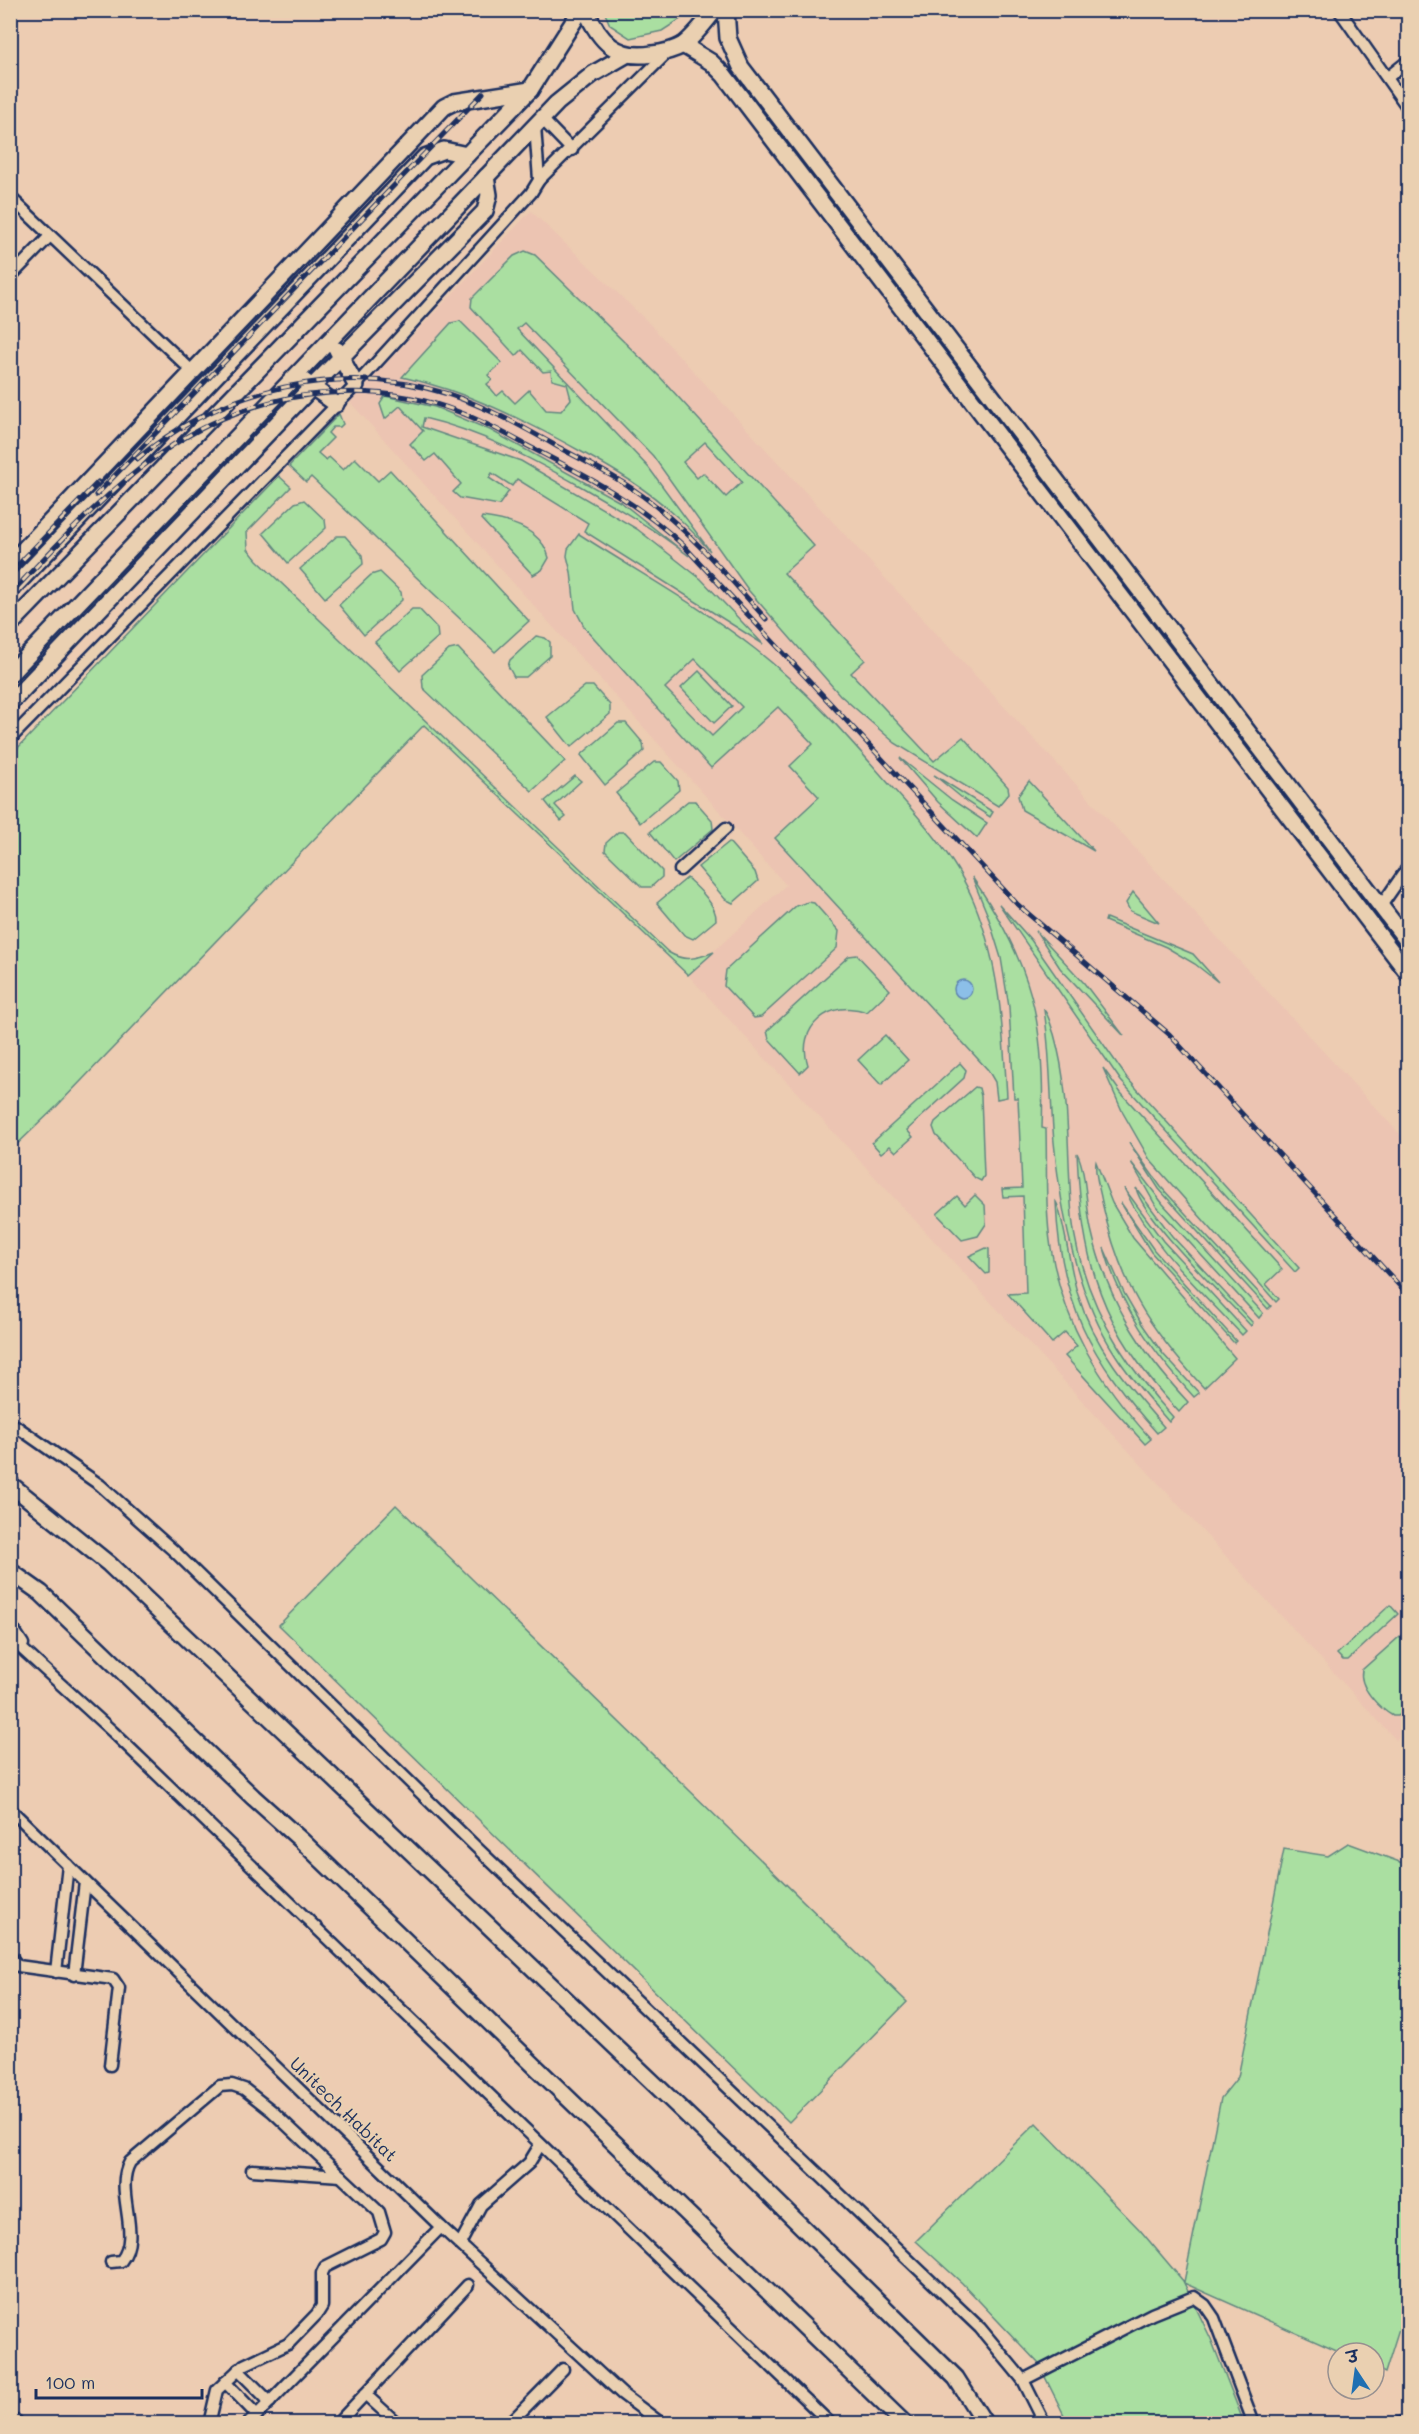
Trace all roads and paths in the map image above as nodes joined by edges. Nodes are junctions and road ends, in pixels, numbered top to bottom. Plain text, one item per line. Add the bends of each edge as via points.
1 (581, 10) edge
2 (586, 10) edge
3 (715, 10) edge
4 (726, 10) edge
5 (1340, 10) edge
6 (676, 48) junction
7 (626, 55) junction
8 (1408, 61) edge
9 (1388, 77) junction
10 (530, 90) junction
11 (1408, 108) edge
12 (538, 122) junction
13 (572, 150) junction
14 (467, 155) junction
15 (486, 177) junction
16 (539, 180) junction
17 (13, 205) edge
18 (50, 236) junction
19 (10, 277) edge
20 (331, 339) junction
21 (341, 357) junction
22 (192, 371) junction
23 (296, 375) junction
24 (356, 384) junction
25 (312, 387) junction
26 (336, 404) junction
27 (10, 564) edge
28 (10, 591) edge
29 (10, 625) edge
30 (10, 674) edge
31 (10, 703) edge
32 (10, 739) edge
33 (726, 828) dead end
34 (1408, 867) edge
35 (680, 870) dead end
36 (1381, 906) junction
37 (1408, 942) edge
38 (1408, 973) edge
39 (10, 1422) edge
40 (10, 1484) edge
41 (10, 1571) edge
42 (10, 1624) edge
43 (10, 1638) edge
44 (28, 1652) junction
45 (10, 1809) edge
46 (68, 1865) junction
47 (85, 1882) junction
48 (11, 1964) edge
49 (56, 1972) junction
50 (74, 1975) junction
51 (110, 2065) dead end
52 (540, 2145) junction
53 (252, 2170) dead end
54 (341, 2176) junction
55 (441, 2227) junction
56 (460, 2244) junction
57 (111, 2262) dead end
58 (468, 2285) dead end
59 (563, 2369) dead end
60 (238, 2370) junction
61 (1023, 2380) junction
62 (225, 2382) junction
63 (365, 2394) junction
64 (270, 2402) junction
65 (257, 2415) junction
66 (1408, 2420) edge
67 (61, 2424) edge
68 (76, 2424) edge
69 (209, 2424) edge
70 (248, 2424) edge
71 (337, 2424) edge
72 (398, 2424) edge
73 (509, 2424) edge
74 (663, 2424) edge
75 (831, 2424) edge
76 (905, 2424) edge
77 (985, 2424) edge
78 (1045, 2424) edge
79 (1254, 2424) edge
80 (1397, 2424) edge

1 - 10 street
2 - 7 street via 610,49
3 - 6 street
4 - 36 street via 728,38 741,67
5 - 9 street
6 - 7 street via 644,56
6 - 13 street
6 - 38 street via 711,62 724,75
7 - 12 street via 592,74
8 - 9 street
9 - 11 street
10 - 14 street
10 - 22 street via 444,107
12 - 13 street
12 - 15 street
12 - 16 street
13 - 16 street
14 - 28 street via 444,150 425,157
14 - 29 street
15 - 20 street
15 - 21 street via 489,195 485,211
16 - 24 street
17 - 18 street
18 - 19 street
18 - 22 street
20 - 21 street
20 - 23 street
21 - 24 street
21 - 25 street
22 - 27 street
23 - 25 street
23 - 30 street
24 - 26 street
25 - 26 street
25 - 31 street
26 - 32 street
33 - 35 street
34 - 36 street
36 - 37 street
39 - 61 street via 100,1485 174,1551 485,1855 980,2328
40 - 77 street via 109,1564 710,2137 956,2378
41 - 76 street via 41,1593 301,1840
42 - 44 street
43 - 44 street
44 - 52 street
45 - 46 street, Unitech Habitat
46 - 47 street, Unitech Habitat
46 - 49 street
47 - 50 street
47 - 55 street, Unitech Habitat
48 - 49 street
49 - 50 street
50 - 51 street via 117,1982
52 - 56 street via 528,2163 482,2205
52 - 75 street
53 - 54 street
54 - 57 street via 244,2089 220,2086 130,2162 125,2176 129,2247 121,2260
54 - 60 street via 379,2212 385,2232 381,2239 325,2267 322,2306 288,2344
55 - 56 street, Unitech Habitat
55 - 64 street
56 - 74 street, Unitech Habitat via 622,2394
58 - 63 street
59 - 73 street
60 - 62 street
60 - 64 street
61 - 78 street
61 - 79 street via 1152,2314 1194,2297 1214,2318
62 - 65 street
62 - 69 street via 217,2390
63 - 71 street
63 - 72 street
64 - 65 street
65 - 70 street
66 - 80 street
67 - 68 street

